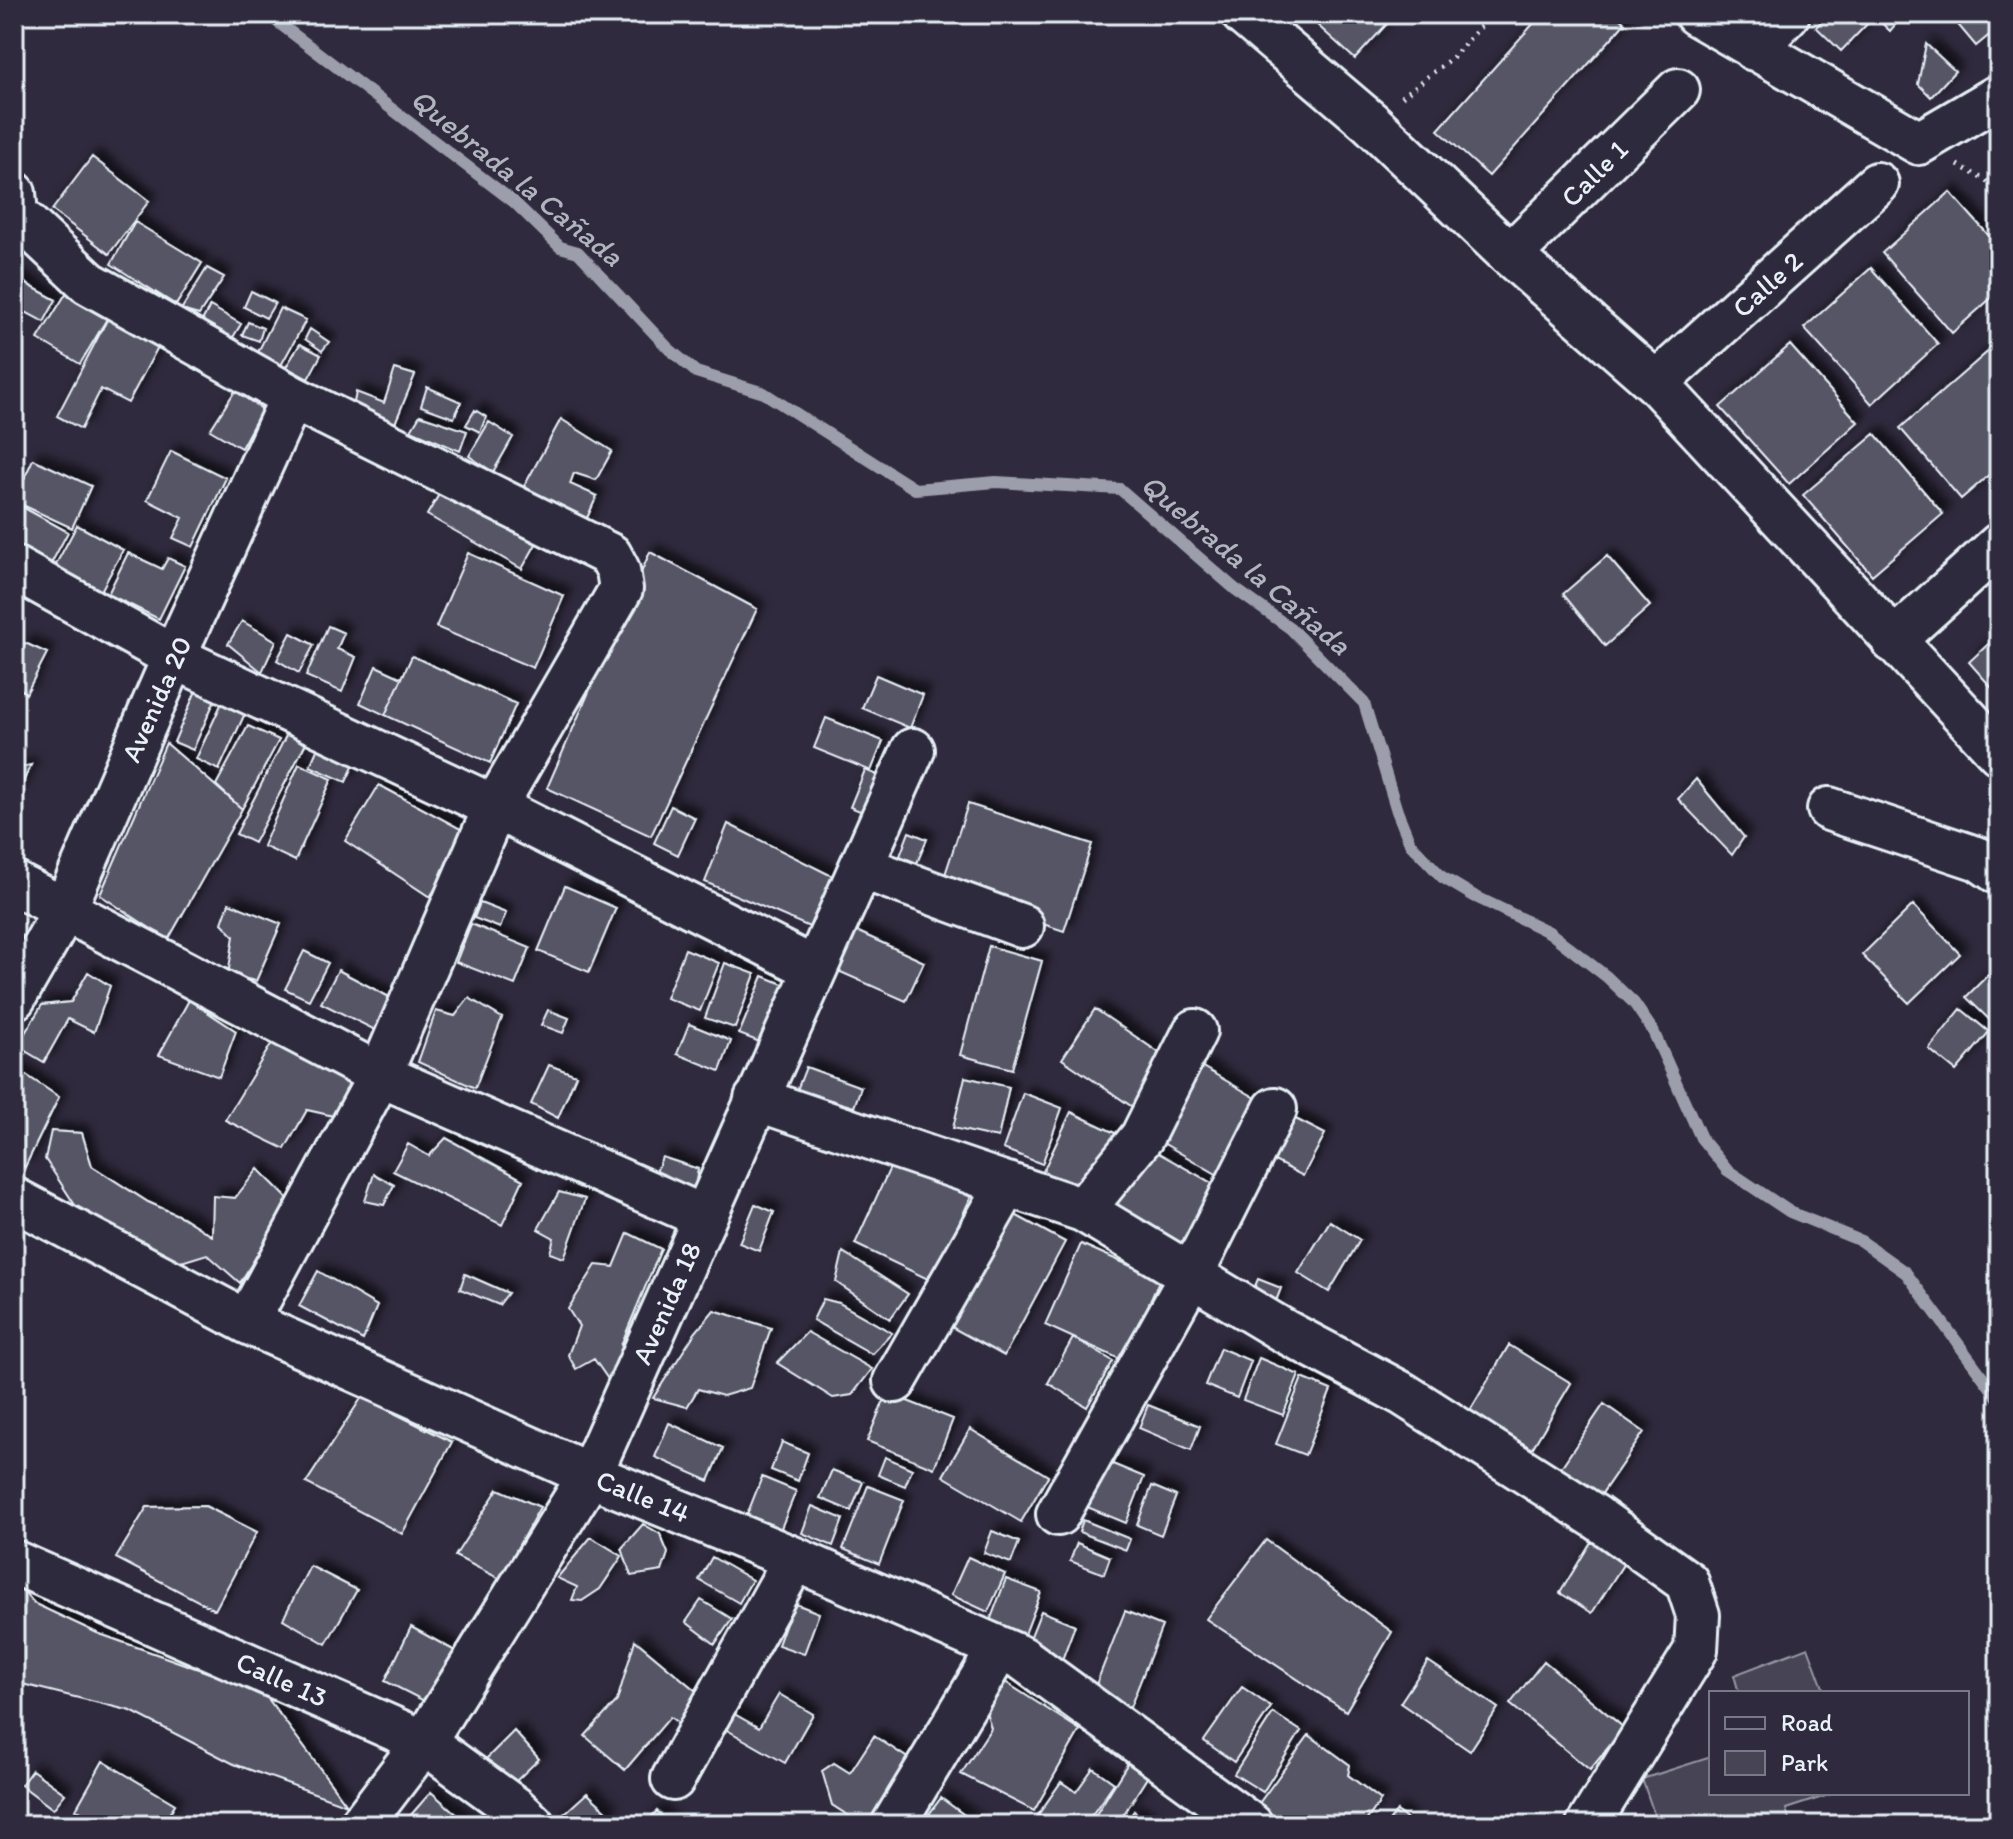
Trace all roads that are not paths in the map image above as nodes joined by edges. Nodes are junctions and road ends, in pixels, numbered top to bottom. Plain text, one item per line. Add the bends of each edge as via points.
1 (1243, 14) edge
2 (1696, 14) edge
3 (1788, 14) edge
4 (1754, 49) junction
5 (1678, 90) dead end
6 (1999, 96) edge
7 (1877, 184) dead end
8 (15, 208) edge
9 (1510, 255) junction
10 (1656, 383) junction
11 (292, 397) junction
12 (1999, 545) edge
13 (14, 568) edge
14 (1893, 641) junction
15 (174, 657) junction
16 (913, 750) dead end
17 (1999, 753) edge
18 (495, 807) junction
19 (1829, 809) dead end
20 (861, 867) junction
21 (1999, 873) edge
22 (14, 883) edge
23 (64, 911) junction
24 (1022, 926) dead end
25 (815, 969) junction
26 (14, 998) edge
27 (1195, 1031) dead end
28 (380, 1075) junction
29 (756, 1099) junction
30 (1275, 1109) dead end
31 (1008, 1184) junction
32 (14, 1199) edge
33 (1083, 1210) junction
34 (704, 1217) junction
35 (1192, 1274) junction
36 (247, 1322) junction
37 (895, 1381) dead end
38 (590, 1475) junction
39 (1058, 1514) dead end
40 (795, 1559) junction
41 (14, 1562) edge
42 (999, 1649) junction
43 (424, 1742) junction
44 (673, 1779) dead end
45 (361, 1825) edge
46 (533, 1825) edge
47 (893, 1825) edge
48 (1251, 1825) edge
49 (1588, 1825) edge

1 - 9 street via 1370,122
2 - 4 street
3 - 4 street
4 - 6 street via 1919,143
5 - 9 street, Calle 1
7 - 10 street, Calle 2
8 - 11 street via 89,283
9 - 10 street
10 - 14 street
11 - 15 street, Avenida 20
11 - 18 street via 610,555 618,570 621,589
12 - 14 street
13 - 15 street
14 - 17 street
15 - 18 street
15 - 23 street, Avenida 20
16 - 20 street, Avenida 18
18 - 25 street
18 - 28 street
19 - 21 street via 1979,859
20 - 24 street
20 - 25 street, Avenida 18
22 - 23 street
23 - 26 street, Avenida 20
23 - 28 street
25 - 29 street, Avenida 18
27 - 33 street via 1142,1137
28 - 34 street
28 - 36 street
29 - 31 street
29 - 34 street, Avenida 18
30 - 35 street
31 - 33 street
31 - 37 street
32 - 36 street, Calle 14
33 - 35 street
34 - 38 street, Avenida 18
35 - 39 street
35 - 49 street via 1284,1331 1403,1394 1687,1582 1698,1615 1696,1650
36 - 38 street, Calle 14
38 - 40 street, Calle 14
38 - 43 street, Avenida 18
40 - 42 street, Calle 14
40 - 44 street
41 - 43 street, Calle 13
42 - 47 street
42 - 48 street, Calle 14 via 1022,1658
43 - 45 street, Avenida 18
43 - 46 street, Calle 13

